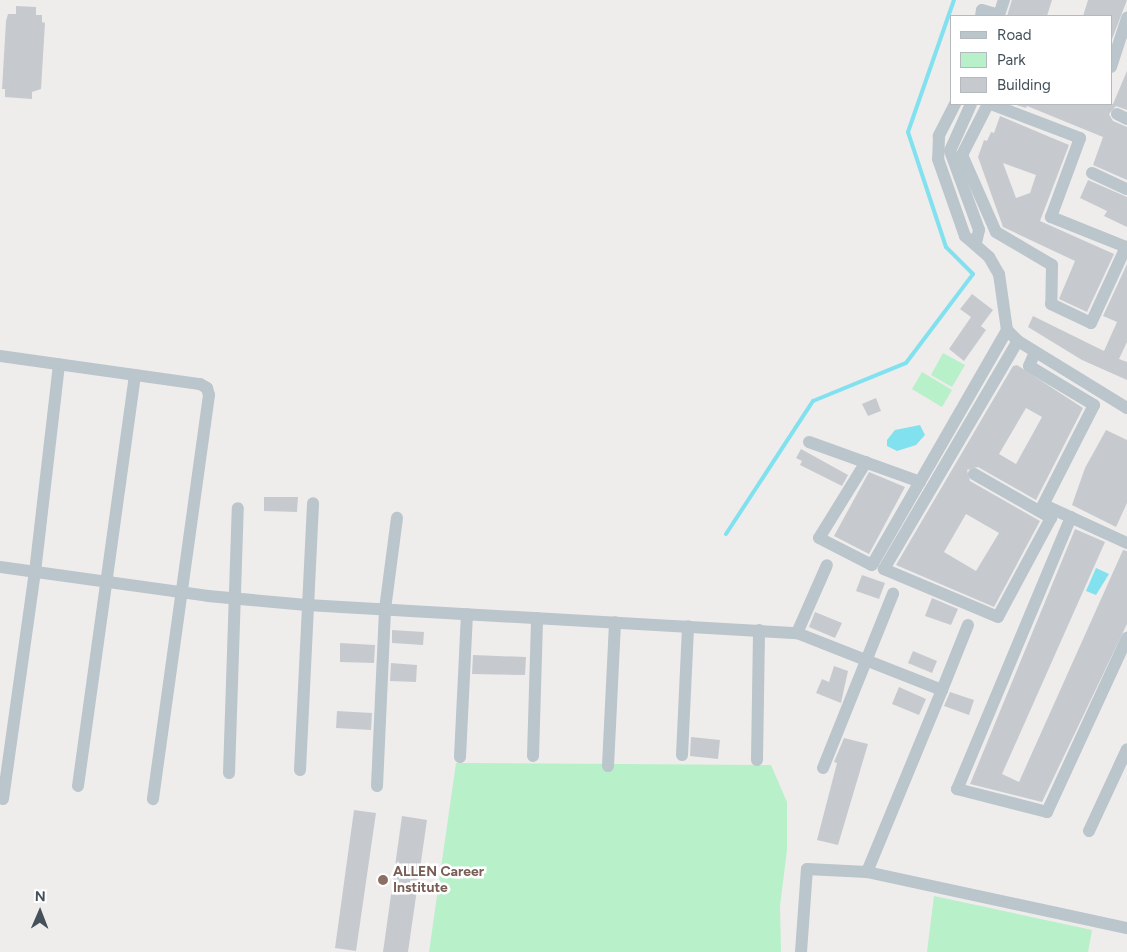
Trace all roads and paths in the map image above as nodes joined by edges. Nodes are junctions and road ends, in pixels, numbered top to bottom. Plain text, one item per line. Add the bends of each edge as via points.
1 (1004, 0) edge
2 (981, 15) edge
3 (999, 15) edge
4 (999, 15) edge
5 (1127, 18) edge
6 (1112, 64) edge
7 (954, 105) edge
8 (971, 105) edge
9 (989, 105) edge
10 (993, 105) edge
11 (1092, 173) dead end
12 (1127, 189) edge
13 (976, 243) junction
14 (1007, 330) junction
15 (1018, 341) junction
16 (1035, 352) junction
17 (0, 356) edge
18 (59, 364) junction
19 (135, 375) junction
20 (1127, 408) edge
21 (809, 442) dead end
22 (866, 462) junction
23 (974, 474) dead end
24 (920, 482) junction
25 (313, 503) dead end
26 (238, 508) dead end
27 (1042, 508) junction
28 (397, 518) dead end
29 (1071, 518) junction
30 (1126, 541) edge
31 (827, 565) dead end
32 (0, 567) edge
33 (35, 572) junction
34 (109, 582) junction
35 (182, 592) junction
36 (893, 594) dead end
37 (235, 598) junction
38 (307, 605) junction
39 (385, 609) junction
40 (467, 614) junction
41 (537, 618) junction
42 (615, 622) junction
43 (968, 625) dead end
44 (688, 626) junction
45 (759, 630) junction
46 (797, 633) junction
47 (1127, 638) edge
48 (869, 661) junction
49 (942, 690) junction
50 (1127, 748) edge
51 (682, 755) dead end
52 (533, 756) dead end
53 (460, 757) dead end
54 (757, 760) dead end
55 (608, 766) dead end
56 (823, 768) dead end
57 (300, 770) dead end
58 (228, 773) dead end
59 (78, 786) dead end
60 (377, 786) dead end
61 (3, 799) dead end
62 (153, 799) dead end
63 (1089, 831) dead end
64 (867, 872) junction
65 (1127, 928) edge
66 (801, 952) edge

1 - 4 street
2 - 3 street via 982,10
5 - 6 street
7 - 13 street via 939,136 938,159 965,236
8 - 13 street via 950,151 979,230
9 - 10 street via 962,155 996,232 1052,265 1051,304 1091,323 1126,247 1051,216 1080,138
11 - 12 street
13 - 14 street via 999,274
14 - 15 street
14 - 24 street
15 - 16 street
15 - 27 street via 884,569 998,617 1051,518
16 - 20 street
16 - 27 street via 1029,366 1094,405
17 - 18 street
18 - 19 street
18 - 33 street
19 - 34 street
19 - 35 street via 200,384 207,388 209,395
21 - 22 street
22 - 24 street
22 - 24 street via 819,538 872,564
23 - 27 street
25 - 38 street
26 - 37 street
27 - 29 street
28 - 39 street
29 - 30 street
29 - 47 street via 957,789 1047,812
31 - 46 street
32 - 33 street
33 - 34 street
33 - 61 street
34 - 35 street
34 - 59 street
35 - 37 street
35 - 62 street
36 - 48 street
37 - 38 street
37 - 58 street
38 - 39 street
38 - 57 street
39 - 40 street
39 - 60 street
40 - 41 street
40 - 53 street
41 - 42 street
41 - 52 street
42 - 44 street
42 - 55 street
43 - 49 street
44 - 45 street
44 - 51 street
45 - 46 street
45 - 54 street
46 - 48 street
48 - 49 street
48 - 56 street
49 - 64 street
50 - 63 street
64 - 65 street
64 - 66 street via 807,869

